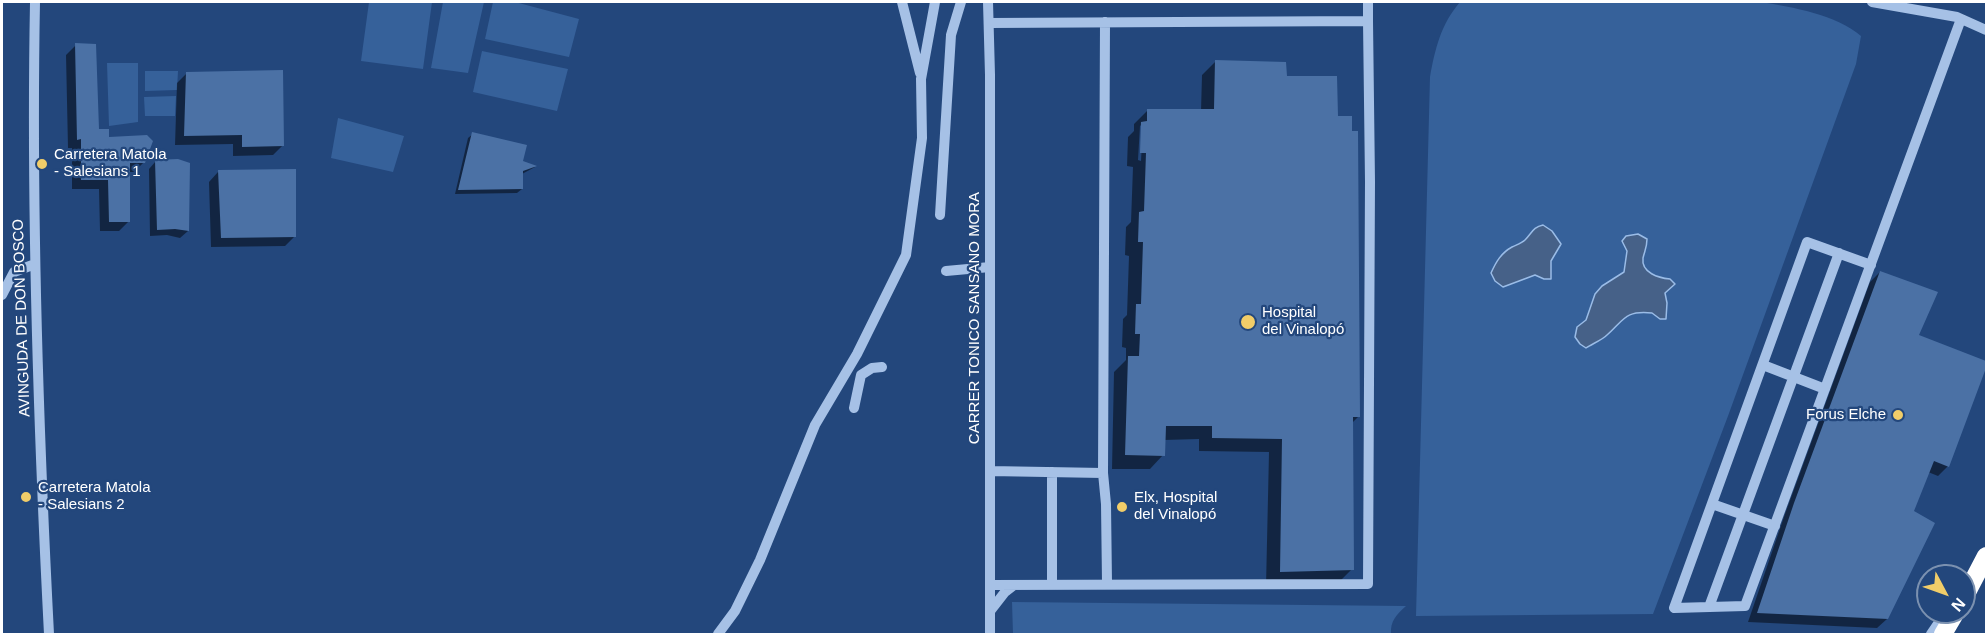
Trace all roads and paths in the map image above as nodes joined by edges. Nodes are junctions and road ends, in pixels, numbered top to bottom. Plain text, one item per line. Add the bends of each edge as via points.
1 (34, 2) edge
2 (902, 2) edge
3 (935, 2) edge
4 (961, 2) edge
5 (988, 2) edge
6 (1368, 2) edge
7 (1872, 2) edge
8 (1961, 19) junction
9 (1368, 21) junction
10 (1105, 22) junction
11 (989, 23) junction
12 (1986, 30) edge
13 (921, 79) junction
14 (939, 215) dead end
15 (1839, 253) junction
16 (34, 264) junction
17 (1870, 265) junction
18 (990, 267) junction
19 (946, 271) dead end
20 (2, 295) edge
21 (1763, 366) junction
22 (882, 367) dead end
23 (1794, 377) junction
24 (1825, 389) junction
25 (854, 408) dead end
26 (990, 471) junction
27 (1052, 472) junction
28 (1103, 473) junction
29 (1712, 504) junction
30 (1743, 515) junction
31 (1775, 526) junction
32 (1986, 556) edge
33 (1976, 574) edge
34 (1052, 584) junction
35 (1107, 584) junction
36 (991, 585) junction
37 (1014, 585) junction
38 (1709, 607) junction
39 (991, 611) junction
40 (49, 634) edge
41 (718, 634) edge
42 (990, 634) edge

1 - 16 street, AVINGUDA DE DON BOSCO
2 - 13 street
3 - 13 street
4 - 14 street via 951,35
5 - 11 street, CARRER TONICO SANSANO MORA
6 - 9 street
7 - 8 street
8 - 12 street
8 - 17 street
9 - 10 street
9 - 35 street via 1368,584
10 - 11 street
10 - 28 street
11 - 18 street, CARRER TONICO SANSANO MORA
13 - 41 street via 922,138 906,255 857,354 815,425 760,560
15 - 17 street
15 - 21 street via 1808,242
15 - 23 street
16 - 20 street via 14,272
16 - 40 street, AVINGUDA DE DON BOSCO
17 - 24 street
18 - 19 street
18 - 26 street, CARRER TONICO SANSANO MORA
21 - 23 street
21 - 29 street
22 - 25 street via 861,375
23 - 24 street
23 - 30 street
24 - 31 street
26 - 27 street
26 - 36 street, CARRER TONICO SANSANO MORA
27 - 28 street
27 - 34 street
28 - 35 street
29 - 30 street
29 - 38 street via 1674,608
30 - 31 street
30 - 38 street
31 - 38 street via 1745,606
32 - 33 highway
34 - 35 street
34 - 37 street
36 - 37 street
36 - 39 street, CARRER TONICO SANSANO MORA
37 - 39 street
39 - 42 street, CARRER TONICO SANSANO MORA

